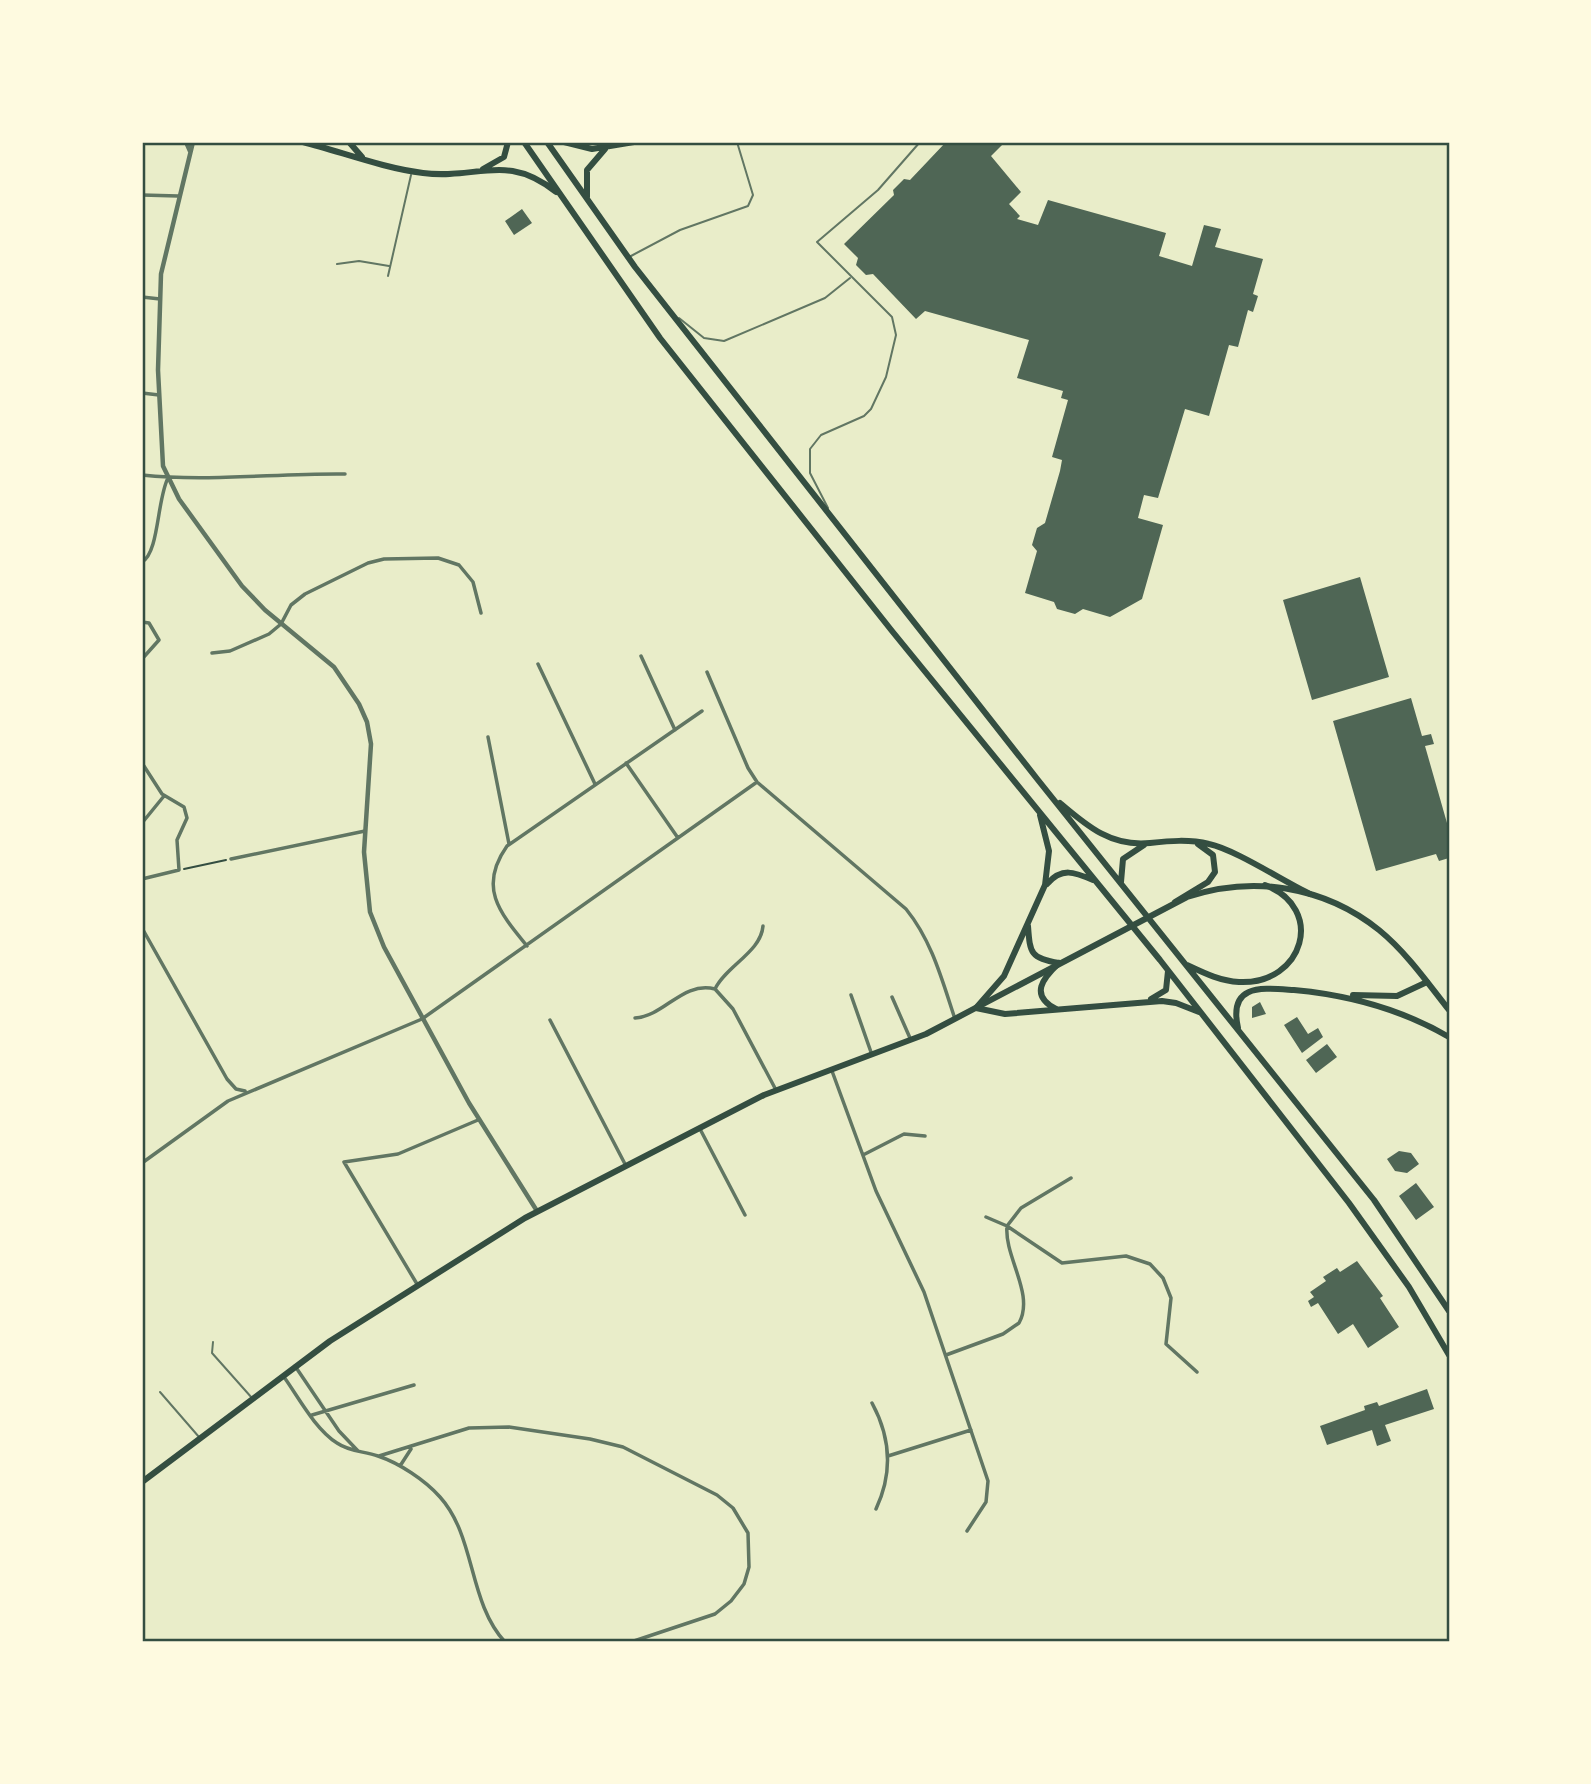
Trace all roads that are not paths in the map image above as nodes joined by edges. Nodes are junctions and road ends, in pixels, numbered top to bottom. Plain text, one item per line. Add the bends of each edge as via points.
1 (186, 142) edge
2 (193, 142) edge
3 (303, 142) edge
4 (349, 142) edge
5 (508, 142) edge
6 (524, 142) edge
7 (547, 142) edge
8 (564, 142) edge
9 (634, 142) edge
10 (737, 142) edge
11 (920, 142) edge
12 (607, 148) junction
13 (190, 152) junction
14 (363, 158) junction
15 (412, 170) junction
16 (478, 171) junction
17 (142, 195) edge
18 (178, 196) junction
19 (563, 198) junction
20 (588, 201) junction
21 (628, 257) junction
22 (337, 264) dead end
23 (390, 267) junction
24 (388, 276) dead end
25 (850, 277) junction
26 (142, 297) edge
27 (160, 299) junction
28 (670, 312) junction
29 (142, 393) edge
30 (159, 395) junction
31 (345, 474) dead end
32 (142, 475) edge
33 (168, 478) junction
34 (835, 522) junction
35 (142, 562) edge
36 (481, 612) dead end
37 (142, 622) edge
38 (281, 624) junction
39 (212, 653) dead end
40 (641, 656) dead end
41 (142, 659) edge
42 (538, 664) dead end
43 (707, 672) dead end
44 (702, 711) dead end
45 (675, 730) junction
46 (488, 737) dead end
47 (626, 762) junction
48 (142, 763) edge
49 (757, 782) junction
50 (595, 784) junction
51 (1049, 794) junction
52 (164, 796) junction
53 (1039, 810) junction
54 (142, 823) edge
55 (365, 831) junction
56 (678, 838) junction
57 (1197, 843) junction
58 (509, 844) junction
59 (1148, 844) junction
60 (230, 859) road end
61 (142, 878) edge
62 (1096, 881) junction
63 (1121, 884) junction
64 (1045, 885) junction
65 (1265, 885) junction
66 (1310, 894) junction
67 (1175, 902) junction
68 (1028, 925) junction
69 (763, 926) dead end
70 (142, 928) edge
71 (527, 946) junction
72 (1059, 963) junction
73 (1185, 964) junction
74 (1168, 971) junction
75 (1427, 982) junction
76 (715, 989) junction
77 (1333, 994) junction
78 (851, 995) dead end
79 (892, 997) dead end
80 (1147, 1002) junction
81 (976, 1008) junction
82 (1058, 1010) junction
83 (1449, 1010) edge
84 (1201, 1013) junction
85 (422, 1018) junction
86 (635, 1018) dead end
87 (955, 1018) junction
88 (550, 1020) dead end
89 (1238, 1030) junction
90 (1449, 1037) edge
91 (911, 1040) junction
92 (872, 1055) junction
93 (831, 1069) junction
94 (250, 1090) junction
95 (776, 1090) junction
96 (478, 1120) junction
97 (699, 1128) junction
98 (925, 1136) dead end
99 (863, 1155) junction
100 (142, 1163) edge
101 (625, 1164) junction
102 (1070, 1178) dead end
103 (537, 1211) junction
104 (745, 1215) dead end
105 (986, 1217) dead end
106 (1007, 1226) junction
107 (417, 1284) junction
108 (1449, 1311) edge
109 (212, 1342) dead end
110 (946, 1355) junction
111 (1449, 1355) edge
112 (295, 1366) junction
113 (1197, 1372) dead end
114 (283, 1375) junction
115 (414, 1385) dead end
116 (160, 1392) dead end
117 (252, 1398) junction
118 (872, 1404) dead end
119 (325, 1411) junction
120 (312, 1415) junction
121 (971, 1430) junction
122 (200, 1438) junction
123 (412, 1447) junction
124 (358, 1451) junction
125 (379, 1456) junction
126 (888, 1456) junction
127 (400, 1467) junction
128 (142, 1482) edge
129 (876, 1509) dead end
130 (967, 1531) dead end
131 (505, 1642) edge
132 (631, 1642) edge

1 - 13 street
2 - 13 street
3 - 14 main road
4 - 14 main road
5 - 16 main road via 502,159
6 - 19 main road
7 - 20 main road
8 - 12 main road
9 - 12 main road
10 - 21 lane via 753,195 748,206 680,230
11 - 25 lane via 878,190 817,242
12 - 20 main road via 587,170
13 - 18 street
14 - 15 main road
15 - 16 main road via 438,174
15 - 23 lane
16 - 19 main road via 519,170
17 - 18 street
18 - 27 street
19 - 53 main road via 660,338
20 - 21 main road
21 - 28 main road
22 - 23 lane via 359,261
23 - 24 lane
25 - 28 lane via 825,298 727,340 704,338
25 - 34 lane via 892,317 896,335 886,377 871,409 821,435 810,449 810,473
26 - 27 street
27 - 30 street
28 - 34 main road
29 - 30 street
30 - 33 street via 162,457
31 - 33 street
32 - 33 street
33 - 35 street via 152,550
33 - 38 street via 219,557
34 - 51 main road
36 - 38 street via 473,582 460,565 438,558 384,559 304,594 286,611
37 - 41 street via 149,622 159,640
38 - 39 street via 253,642
38 - 55 street via 334,667 364,713 371,754
40 - 45 street
42 - 50 street
43 - 49 street
44 - 45 street
45 - 47 street
46 - 58 street
47 - 50 street
47 - 56 street
48 - 52 street
49 - 56 street
49 - 87 street via 918,923
50 - 58 street
51 - 59 main road via 1102,836
51 - 63 main road
52 - 54 street
52 - 61 street via 187,813 177,840 179,870
53 - 62 main road
53 - 64 main road via 1049,852
55 - 60 street
55 - 85 street via 370,912
56 - 71 street
57 - 59 main road
57 - 66 main road via 1216,846
57 - 67 main road via 1213,855 1214,875
58 - 71 street via 493,873 494,894 501,914
59 - 63 main road via 1123,859
62 - 64 main road via 1068,871
62 - 74 main road
63 - 73 main road
64 - 68 main road
65 - 66 main road
65 - 67 main road via 1217,888
65 - 73 main road via 1285,898 1299,922 1300,943 1287,967 1263,979 1236,982
66 - 75 main road via 1371,924
67 - 72 main road
68 - 72 main road via 1032,952
68 - 81 main road via 1004,976
69 - 76 street via 753,947 725,971
70 - 94 street via 227,1079 236,1090
71 - 85 street
72 - 81 main road
72 - 82 main road via 1043,978 1040,988 1044,1001
73 - 89 main road
74 - 80 main road via 1165,991
74 - 84 main road
75 - 77 main road via 1392,997
75 - 83 main road
76 - 86 street via 691,990 650,1015
76 - 95 street via 733,1009
77 - 89 main road via 1250,990 1236,1007
77 - 90 main road via 1394,1011
78 - 92 street
79 - 91 street
80 - 82 main road
80 - 84 main road via 1176,1003
81 - 82 main road via 1004,1014
81 - 87 main road
84 - 111 main road via 1370,1232
85 - 94 street
85 - 96 street
87 - 91 main road
88 - 101 street
89 - 108 main road via 1374,1200
91 - 92 main road
92 - 93 main road
93 - 95 main road
93 - 99 street
94 - 100 street
95 - 97 main road
96 - 103 street
96 - 107 street via 398,1154 344,1162
97 - 101 main road
97 - 104 street
98 - 99 street via 904,1134
99 - 110 street via 915,1269
101 - 103 main road
102 - 106 street via 1017,1211
103 - 107 main road
105 - 106 street
106 - 110 street via 1024,1302 1021,1319 1003,1334
106 - 113 street via 1062,1262 1126,1256 1154,1268 1171,1298 1166,1345
107 - 112 main road
109 - 117 lane via 212,1353
110 - 121 street
112 - 114 main road
112 - 119 street
114 - 117 main road
114 - 120 street
115 - 119 street
116 - 122 lane
117 - 122 main road
118 - 126 street via 885,1428
119 - 120 street
119 - 124 street
120 - 124 street via 332,1439
121 - 126 street
121 - 130 street via 988,1489 983,1508
122 - 128 main road
123 - 125 street
123 - 127 street
123 - 132 street via 469,1428 497,1426 582,1437 623,1447 725,1501 748,1533 749,1567 738,1592 715,1614
124 - 125 street
125 - 127 street
126 - 129 street via 886,1487
127 - 131 street via 434,1490 451,1512 490,1620

